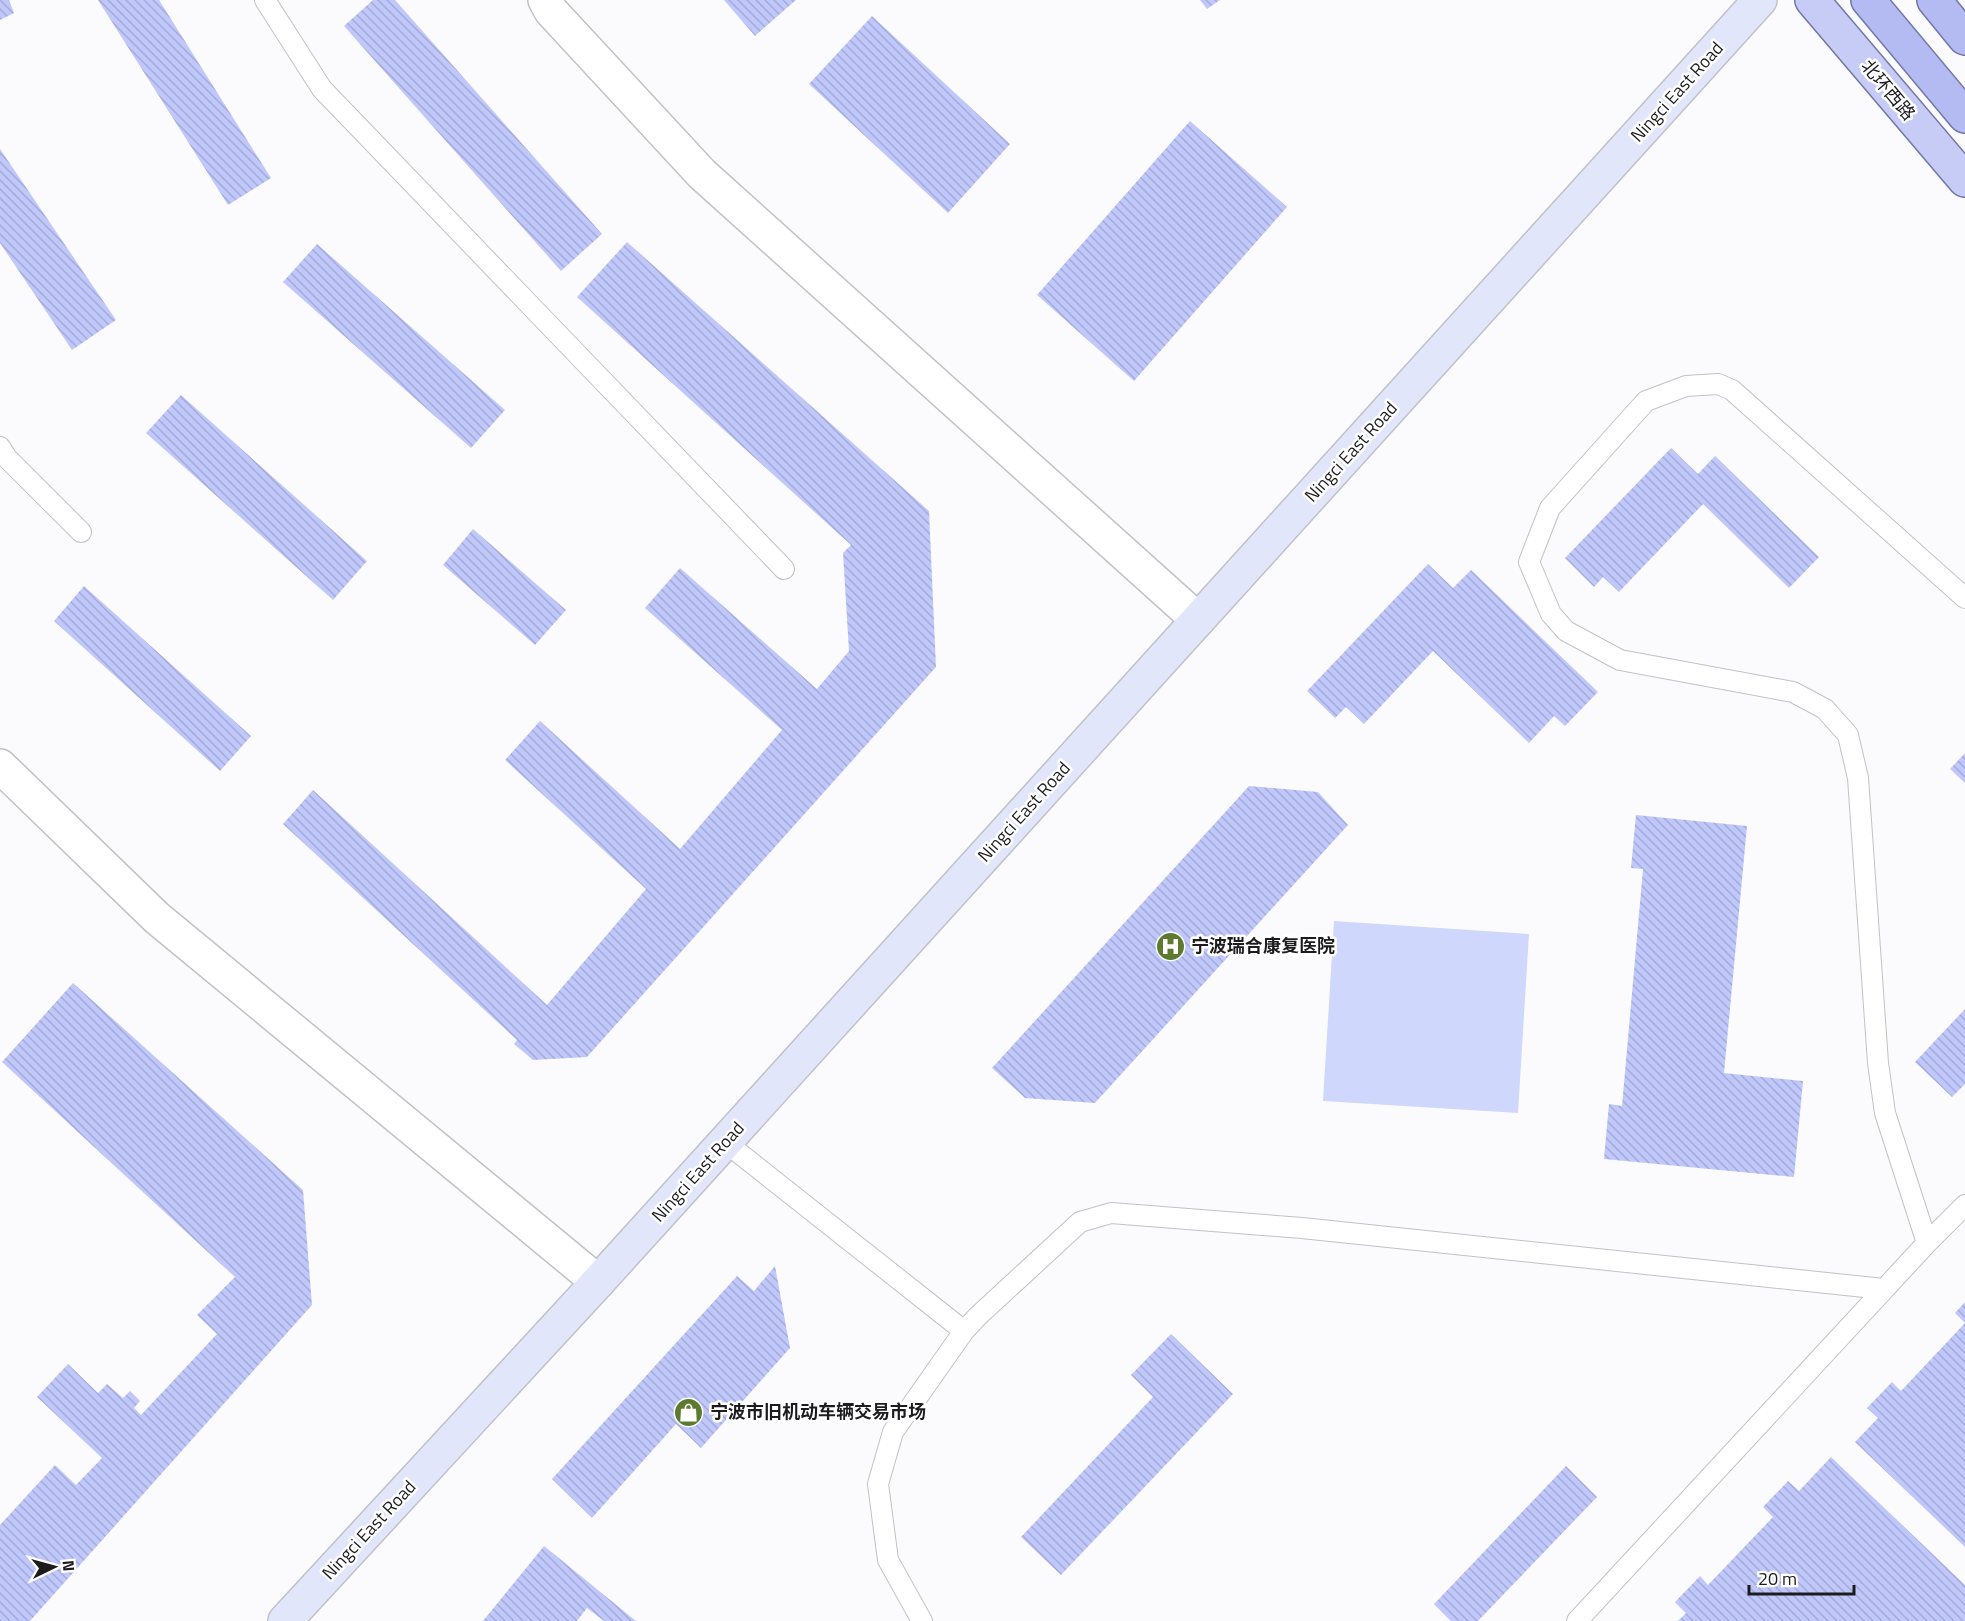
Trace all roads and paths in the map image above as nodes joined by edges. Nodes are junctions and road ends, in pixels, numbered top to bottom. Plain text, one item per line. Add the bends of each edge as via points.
1 (267, 0) edge
2 (545, 0) edge
3 (1760, 0) edge
4 (1812, 0) edge
5 (1868, 0) edge
6 (1934, 0) edge
7 (1965, 38) edge
8 (1965, 116) edge
9 (1965, 180) edge
10 (0, 447) edge
11 (81, 532) dead end
12 (784, 569) dead end
13 (1965, 598) edge
14 (1198, 620) junction
15 (0, 766) edge
16 (725, 1142) junction
17 (1965, 1205) edge
18 (1927, 1243) junction
19 (598, 1282) junction
20 (1884, 1289) junction
21 (964, 1331) junction
22 (1581, 1620) edge
23 (285, 1621) edge
24 (922, 1621) edge

1 - 12 lane via 322,89
2 - 14 street via 702,174
3 - 14 main road, Ningci East Road
4 - 9 main road, 北环西路
5 - 8 highway
6 - 7 highway
10 - 11 lane
13 - 18 lane via 1732,390 1718,384 1686,386 1646,401 1550,508 1530,562 1551,614 1566,631 1620,660 1793,692 1825,709 1848,735 1858,778 1878,1064 1885,1113
14 - 16 main road, Ningci East Road
15 - 19 street via 157,918
16 - 19 main road, Ningci East Road
16 - 21 lane
17 - 18 lane
18 - 20 lane
19 - 23 main road, Ningci East Road
20 - 21 lane via 1302,1228 1111,1213 1080,1222
20 - 22 lane
21 - 24 lane via 893,1432 878,1484 888,1560

